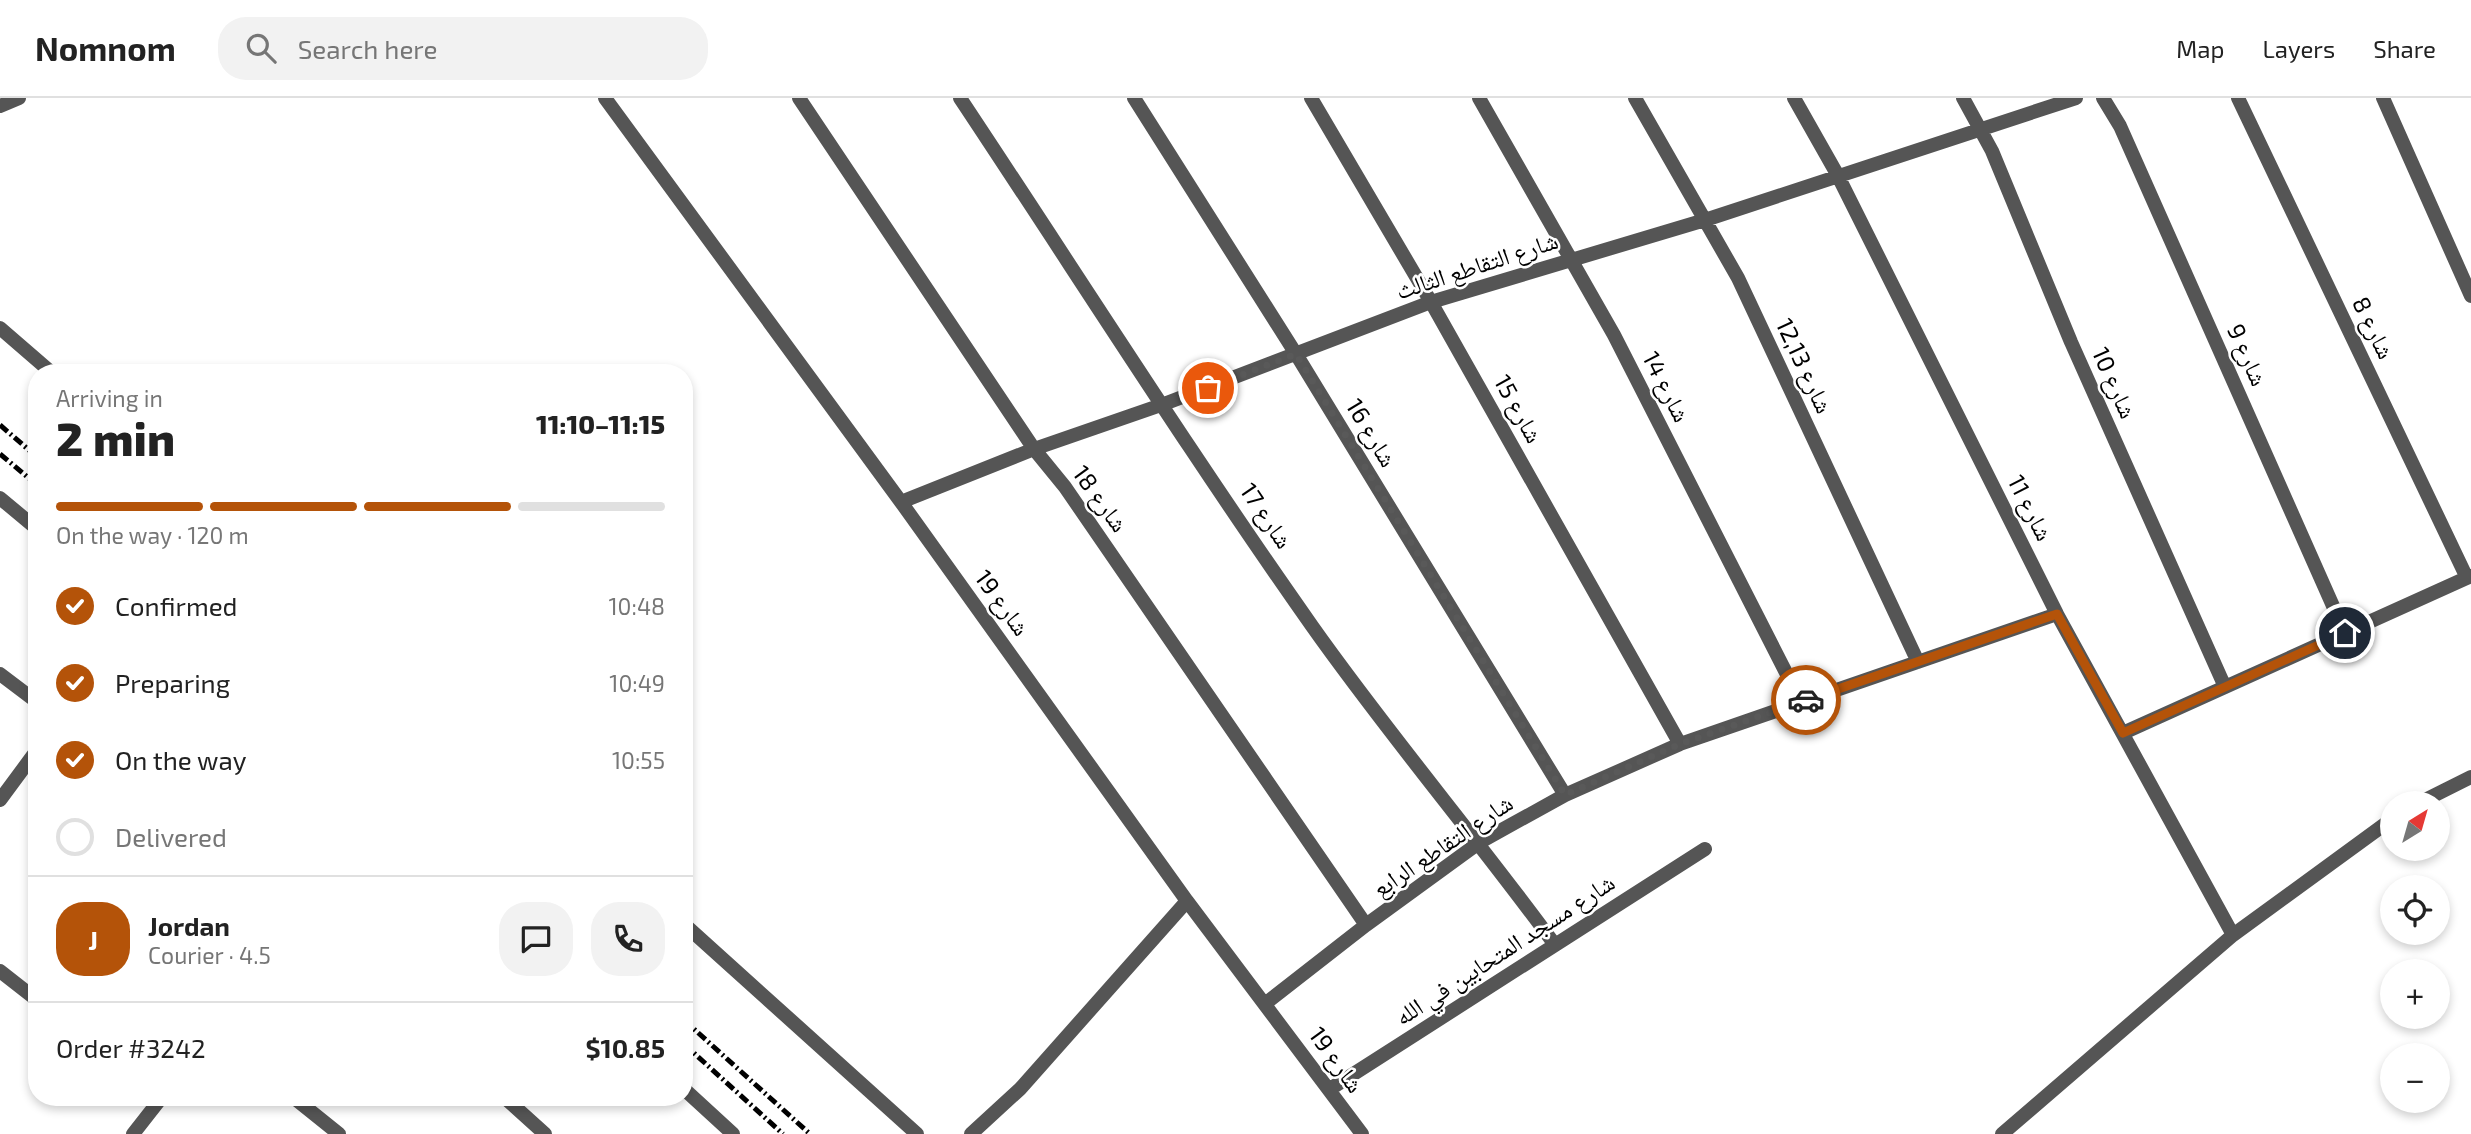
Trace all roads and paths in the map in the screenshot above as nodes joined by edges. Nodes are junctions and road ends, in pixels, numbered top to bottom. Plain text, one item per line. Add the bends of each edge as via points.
1 (19, 98) edge
2 (605, 98) edge
3 (799, 98) edge
4 (960, 98) edge
5 (1133, 98) edge
6 (1311, 98) edge
7 (1479, 98) edge
8 (1635, 98) edge
9 (1794, 98) edge
10 (1963, 98) edge
11 (2076, 98) edge
12 (2103, 98) edge
13 (2238, 98) edge
14 (2384, 98) edge
15 (0, 106) edge
16 (1982, 130) junction
17 (1837, 174) junction
18 (1705, 220) junction
19 (1571, 259) junction
20 (2471, 296) edge
21 (1431, 302) junction
22 (0, 328) edge
23 (1296, 354) junction
24 (42, 364) edge
25 (1164, 404) junction
26 (1034, 449) junction
27 (0, 498) edge
28 (901, 502) junction
29 (28, 521) edge
30 (2469, 577) edge
31 (2057, 614) junction
32 (2345, 633) junction
33 (1918, 662) junction
34 (0, 674) edge
35 (2225, 687) junction
36 (28, 695) edge
37 (1801, 702) junction
38 (2123, 733) junction
39 (1680, 744) junction
40 (28, 762) edge
41 (2471, 777) edge
42 (2443, 791) edge
43 (1565, 795) junction
44 (0, 800) edge
45 (2380, 828) edge
46 (1480, 842) junction
47 (1705, 849) dead end
48 (1187, 901) junction
49 (1366, 925) junction
50 (693, 933) edge
51 (2233, 935) junction
52 (1555, 945) junction
53 (0, 971) edge
54 (28, 993) edge
55 (1266, 1003) junction
56 (1330, 1089) junction
57 (693, 1097) edge
58 (154, 1106) edge
59 (304, 1106) edge
60 (514, 1106) edge
61 (133, 1134) edge
62 (339, 1134) edge
63 (545, 1134) edge
64 (733, 1134) edge
65 (917, 1134) edge
66 (971, 1134) edge
67 (1362, 1134) edge
68 (2002, 1134) edge

1 - 15 street
2 - 28 street, شارع 19
3 - 26 street, شارع 18
4 - 25 street, شارع 17
5 - 23 street, شارع 16
6 - 21 street, شارع 15
7 - 19 street, شارع 14
8 - 18 street, شارع 12,13
9 - 17 street, شارع 11
10 - 16 street, شارع 10
11 - 16 street, شارع التقاطع الثالث
12 - 32 street, شارع 9 via 2120,127
13 - 30 street, شارع 8
14 - 20 street
16 - 17 street, شارع التقاطع الثالث
16 - 35 street, شارع 10
17 - 18 street, شارع التقاطع الثالث
17 - 31 street, شارع 11
18 - 19 street, شارع التقاطع الثالث
18 - 33 street, شارع 12,13 via 1738,278
19 - 21 street, شارع التقاطع الثالث
19 - 37 street, شارع 14
21 - 23 street, شارع التقاطع الثالث
21 - 39 street, شارع 15
22 - 24 street
23 - 25 street, شارع التقاطع الثالث
23 - 43 street, شارع 16
25 - 26 street, شارع التقاطع الثالث
25 - 46 street, شارع 17 via 1311,625
26 - 28 street, شارع التقاطع الثالث
26 - 49 street, شارع 18 via 1065,487
27 - 29 street
28 - 48 street, شارع 19
30 - 32 street
31 - 33 street, شارع التقاطع الرابع
31 - 38 street, شارع 11
32 - 35 street
33 - 37 street, شارع التقاطع الرابع
34 - 36 street
35 - 38 street
37 - 39 street, شارع التقاطع الرابع
38 - 51 street, شارع 11
39 - 43 street, شارع التقاطع الرابع
40 - 44 street
41 - 42 street
43 - 46 street, شارع التقاطع الرابع
45 - 51 street
46 - 49 street, شارع التقاطع الرابع
46 - 52 street, شارع 17
47 - 52 street, شارع مسجد المتحابين في الله
48 - 55 street, شارع 19
48 - 66 street via 1020,1089
49 - 55 street, شارع التقاطع الرابع
50 - 65 street
51 - 68 street
52 - 56 street, شارع مسجد المتحابين في الله
53 - 54 street
55 - 56 street, شارع 19
56 - 67 street, شارع 19
57 - 64 street
58 - 61 street
59 - 62 street
60 - 63 street

